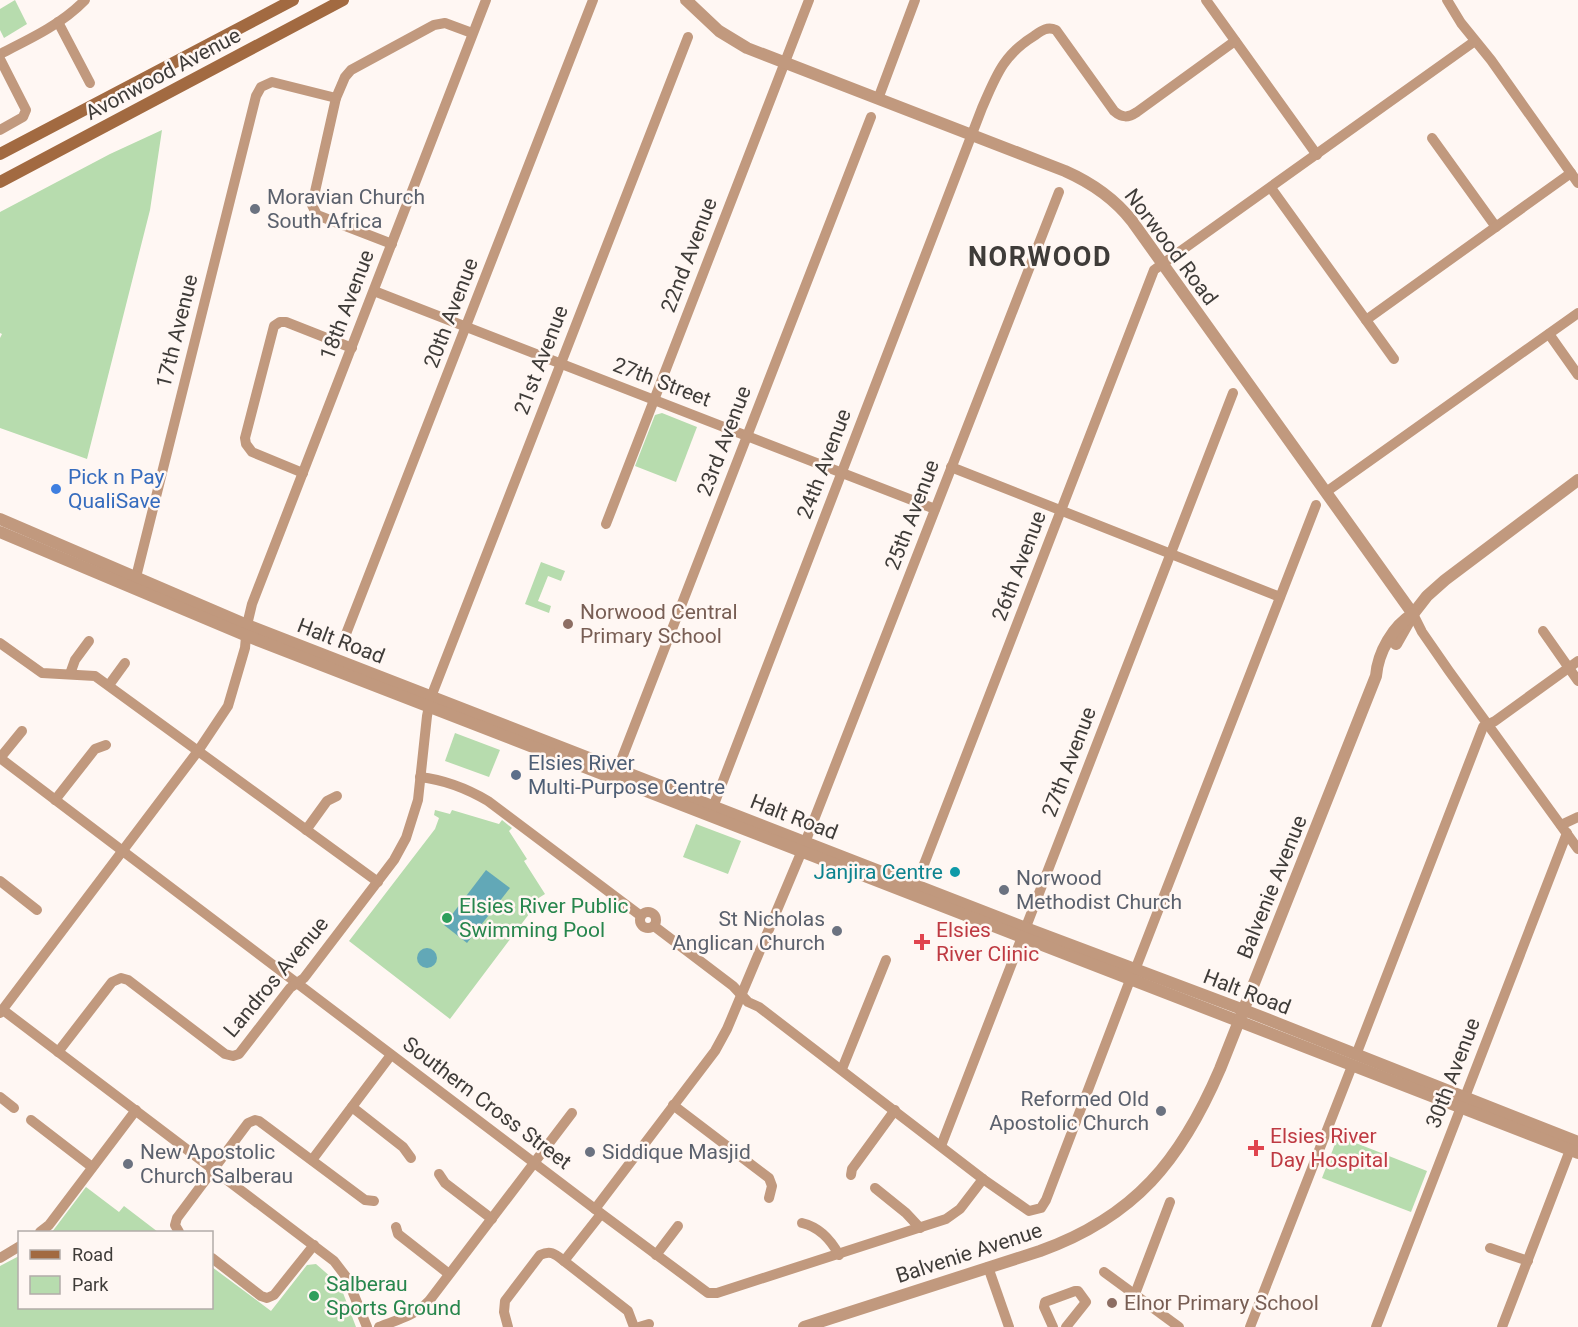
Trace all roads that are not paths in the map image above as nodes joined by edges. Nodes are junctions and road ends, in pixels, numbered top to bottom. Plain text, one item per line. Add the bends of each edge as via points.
1 (85, 0) edge
2 (293, 0) edge
3 (343, 0) edge
4 (486, 0) edge
5 (593, 0) edge
6 (686, 0) edge
7 (809, 0) edge
8 (915, 0) edge
9 (1206, 0) edge
10 (1447, 0) edge
11 (698, 5) edge
12 (58, 22) junction
13 (472, 33) junction
14 (688, 37) dead end
15 (1235, 40) junction
16 (1475, 41) junction
17 (0, 54) edge
18 (0, 59) edge
19 (784, 62) junction
20 (90, 83) dead end
21 (336, 98) junction
22 (878, 99) junction
23 (870, 117) dead end
24 (0, 130) edge
25 (972, 135) junction
26 (1432, 138) dead end
27 (0, 154) edge
28 (1317, 154) junction
29 (1571, 173) junction
30 (0, 182) edge
31 (1578, 183) edge
32 (1271, 188) junction
33 (1059, 192) dead end
34 (1496, 227) junction
35 (392, 244) junction
36 (1162, 265) junction
37 (374, 291) junction
38 (1578, 313) edge
39 (1366, 320) junction
40 (467, 328) junction
41 (1549, 334) junction
42 (352, 348) junction
43 (1394, 359) dead end
44 (561, 363) junction
45 (1578, 375) edge
46 (1233, 393) dead end
47 (654, 400) junction
48 (747, 436) junction
49 (951, 467) junction
50 (842, 472) junction
51 (303, 473) junction
52 (1578, 480) edge
53 (1326, 492) junction
54 (1316, 505) dead end
55 (935, 509) junction
56 (1061, 510) junction
57 (0, 519) edge
58 (606, 524) dead end
59 (0, 532) edge
60 (1170, 554) junction
61 (134, 583) junction
62 (1280, 597) junction
63 (1413, 614) junction
64 (247, 631) junction
65 (1543, 631) dead end
66 (345, 639) dead end
67 (89, 641) dead end
68 (0, 643) edge
69 (1578, 661) edge
70 (125, 663) dead end
71 (1568, 668) junction
72 (70, 674) junction
73 (1578, 681) edge
74 (109, 685) junction
75 (430, 702) junction
76 (1489, 724) junction
77 (22, 731) dead end
78 (106, 745) dead end
79 (198, 751) junction
80 (0, 758) edge
81 (615, 774) junction
82 (420, 777) junction
83 (337, 796) dead end
84 (55, 800) junction
85 (713, 807) junction
86 (1578, 817) edge
87 (1564, 829) junction
88 (306, 830) junction
89 (803, 847) junction
90 (1578, 849) edge
91 (123, 851) junction
92 (378, 882) junction
93 (2, 885) edge
94 (916, 885) junction
95 (37, 910) dead end
96 (1024, 933) junction
97 (886, 960) dead end
98 (1133, 975) junction
99 (297, 983) junction
100 (741, 995) junction
101 (1, 1011) edge
102 (1241, 1016) junction
103 (58, 1052) junction
104 (391, 1054) junction
105 (1354, 1061) junction
106 (842, 1069) junction
107 (0, 1097) edge
108 (1462, 1103) junction
109 (673, 1105) junction
110 (352, 1107) junction
111 (14, 1108) dead end
112 (136, 1110) junction
113 (895, 1110) junction
114 (572, 1113) dead end
115 (31, 1120) dead end
116 (1576, 1143) edge
117 (941, 1146) junction
118 (411, 1158) dead end
119 (312, 1160) junction
120 (534, 1163) junction
121 (92, 1167) junction
122 (214, 1170) junction
123 (439, 1174) dead end
124 (851, 1174) dead end
125 (983, 1179) junction
126 (875, 1188) dead end
127 (770, 1198) dead end
128 (374, 1201) dead end
129 (1170, 1202) dead end
130 (598, 1212) junction
131 (492, 1219) junction
132 (802, 1223) dead end
133 (678, 1226) dead end
134 (396, 1227) dead end
135 (920, 1228) junction
136 (42, 1231) edge
137 (178, 1231) edge
138 (314, 1245) junction
139 (18, 1247) edge
140 (1490, 1248) dead end
141 (656, 1255) junction
142 (839, 1255) junction
143 (0, 1258) edge
144 (213, 1259) edge
145 (564, 1261) junction
146 (1527, 1261) junction
147 (988, 1267) junction
148 (1104, 1272) dead end
149 (449, 1274) junction
150 (1135, 1294) junction
151 (367, 1327) edge
152 (379, 1327) edge
153 (508, 1327) edge
154 (634, 1327) edge
155 (804, 1327) edge
156 (1009, 1327) edge
157 (1053, 1327) edge
158 (1066, 1327) edge
159 (1179, 1327) edge
160 (1250, 1327) edge
161 (1376, 1327) edge
162 (1502, 1327) edge

1 - 12 street
2 - 27 main road, Avonwood Avenue
3 - 30 main road, Avonwood Avenue
4 - 13 street, 18th Avenue
5 - 40 street, 20th Avenue
6 - 11 street, Norwood Road
7 - 19 street, 22nd Avenue
8 - 22 street
9 - 15 street
10 - 16 street
11 - 19 street, Norwood Road via 708,22 730,39
12 - 17 street
12 - 20 street
13 - 21 street via 445,23 434,26 351,70
13 - 35 street, 18th Avenue
14 - 44 street, 21st Avenue
15 - 25 street, 24th Avenue via 1137,112 1123,117 1114,111 1060,34 1047,28 1016,48 1004,61
15 - 28 street
16 - 28 street
16 - 29 street
18 - 24 street via 26,114
19 - 22 street, Norwood Road
19 - 47 street, 22nd Avenue
21 - 35 street via 312,205 317,215
21 - 61 street, 17th Avenue via 272,82 263,85 256,96
22 - 25 street, Norwood Road
23 - 48 street, 23rd Avenue
25 - 36 street, Norwood Road via 1065,171 1099,189 1126,214
25 - 50 street, 24th Avenue
26 - 34 street
28 - 32 street
29 - 31 street
29 - 34 street
32 - 36 street
32 - 39 street
33 - 49 street, 25th Avenue
34 - 39 street
35 - 37 street, 18th Avenue
36 - 53 street, Norwood Road
36 - 56 street, 26th Avenue via 1154,270
37 - 40 street, 27th Street
37 - 42 street, 18th Avenue
38 - 41 street
39 - 43 street
40 - 44 street, 27th Street
40 - 66 street, 20th Avenue
41 - 45 street
41 - 53 street
42 - 51 street, 18th Avenue
42 - 51 street via 286,322 274,326 246,444 252,452
44 - 47 street, 27th Street
44 - 75 street, 21st Avenue
46 - 60 street, 27th Avenue
47 - 48 street, 27th Street
47 - 58 street, 22nd Avenue
48 - 50 street, 27th Street
48 - 81 street, 23rd Avenue
49 - 55 street, 25th Avenue
49 - 56 street
50 - 55 street, 27th Street
50 - 85 street, 24th Avenue
51 - 64 street, 18th Avenue via 252,604
52 - 63 street, Balvenie Avenue via 1460,567
53 - 63 street, Norwood Road
54 - 62 street
55 - 89 street, 25th Avenue
56 - 60 street
56 - 94 street, 26th Avenue
57 - 61 street, Halt Road
59 - 61 street, Halt Road
60 - 62 street
60 - 96 street, 27th Avenue
61 - 64 street, Halt Road
62 - 98 street
63 - 76 street
63 - 102 street, Balvenie Avenue via 1399,624 1380,657 1376,676
64 - 75 street, Halt Road
64 - 79 street, 18th Avenue via 246,648 227,710
65 - 71 street
67 - 72 street
68 - 72 street via 36,670
69 - 71 street
70 - 74 street
71 - 73 street
71 - 76 street
72 - 74 street via 93,675
74 - 79 street
75 - 81 street, Halt Road
75 - 82 street, Landros Avenue
76 - 87 street
76 - 105 street via 1483,727
77 - 80 street
78 - 84 street via 95,749
79 - 88 street
79 - 91 street, 18th Avenue
80 - 84 street, Southern Cross Street
81 - 85 street, Halt Road
81 - 89 street, Halt Road
82 - 92 street, Landros Avenue via 408,833
82 - 100 street via 463,787 488,801 641,915 639,921 644,928 654,926
83 - 88 street via 326,802
84 - 91 street, Southern Cross Street
85 - 89 street, Halt Road
86 - 87 street
87 - 90 street
87 - 108 street, 30th Avenue
88 - 92 street
89 - 94 street, Halt Road
89 - 96 street, Halt Road
89 - 100 street, 25th Avenue
91 - 99 street, Southern Cross Street
91 - 101 street, 18th Avenue
92 - 99 street, Landros Avenue
93 - 95 street
94 - 96 street, Halt Road
96 - 98 street, Halt Road
96 - 117 street, 27th Avenue
97 - 106 street
98 - 102 street, Halt Road
98 - 125 street via 1041,1208 1024,1210
99 - 103 street, Landros Avenue via 242,1052 233,1056 225,1054 128,980 118,978
99 - 104 street, Southern Cross Street
100 - 106 street
100 - 109 street, 25th Avenue via 721,1040
101 - 103 street
102 - 105 street, Halt Road
102 - 147 street, Balvenie Avenue via 1202,1110 1184,1141 1150,1183 1091,1228
103 - 112 street
104 - 110 street
104 - 120 street, Southern Cross Street
105 - 108 street, Halt Road
105 - 160 street
106 - 113 street
107 - 111 street
108 - 116 street, Halt Road
108 - 161 street, 30th Avenue
109 - 127 street via 769,1178
109 - 130 street, 25th Avenue
110 - 118 street via 403,1147
110 - 119 street
112 - 121 street
112 - 122 street
113 - 117 street
113 - 124 street
114 - 120 street
115 - 121 street
116 - 146 street
117 - 125 street
119 - 122 street via 255,1120
119 - 128 street via 365,1200
120 - 130 street, Southern Cross Street
120 - 131 street
121 - 136 street
122 - 137 street via 177,1218
122 - 138 street
123 - 131 street
125 - 135 street, Southern Cross Street via 953,1215
126 - 135 street
129 - 150 street
130 - 141 street, Southern Cross Street
130 - 145 street, 25th Avenue
131 - 149 street
132 - 142 street via 812,1225
133 - 141 street
134 - 149 street via 398,1234
135 - 142 street, Southern Cross Street
138 - 144 street via 274,1295 267,1298
138 - 151 street via 343,1272
139 - 143 street
140 - 146 street
141 - 142 street, Southern Cross Street via 708,1293
145 - 153 street via 554,1253 540,1255 505,1301
145 - 154 street via 628,1311
146 - 162 street
147 - 155 street, Balvenie Avenue
147 - 156 street
148 - 150 street
149 - 152 street via 422,1309
150 - 159 street
157 - 158 street via 1045,1302 1075,1291 1086,1302

